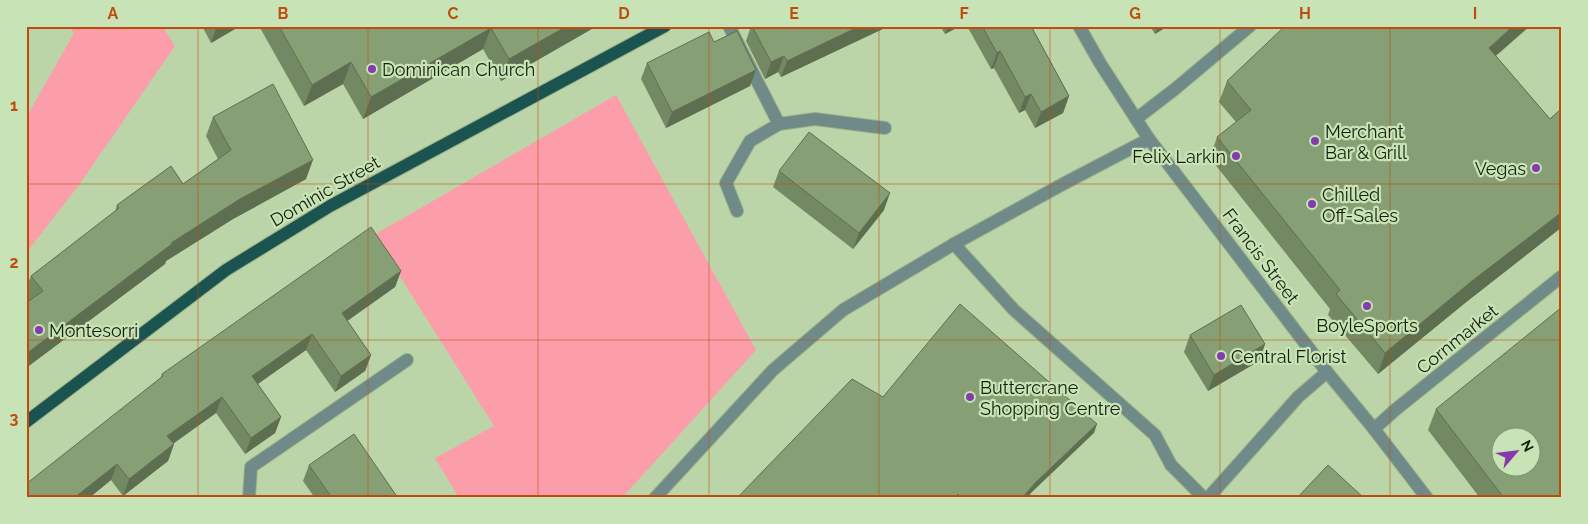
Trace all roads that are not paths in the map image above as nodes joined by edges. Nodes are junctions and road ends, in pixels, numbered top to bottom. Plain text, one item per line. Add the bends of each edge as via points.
1 (665, 26) edge
2 (729, 26) edge
3 (1079, 26) edge
4 (1250, 26) edge
5 (1136, 119) junction
6 (779, 124) junction
7 (885, 128) dead end
8 (1149, 139) junction
9 (737, 211) dead end
10 (954, 244) junction
11 (1562, 276) edge
12 (407, 360) dead end
13 (1327, 372) junction
14 (26, 422) edge
15 (1374, 429) junction
16 (249, 498) edge
17 (655, 498) edge
18 (1204, 498) edge
19 (1208, 498) edge
20 (1427, 498) edge

1 - 14 main road, Dominic Street via 330,206 226,270
2 - 6 street
3 - 5 street, Francis Street
4 - 5 street
5 - 8 street, Francis Street
6 - 7 street via 815,119
6 - 9 street via 750,141 726,183
8 - 10 street
8 - 13 street, Francis Street
10 - 17 street via 843,310 773,370
10 - 18 street via 1014,310 1155,435 1171,465
11 - 15 street, Cornmarket
12 - 16 street via 251,467
13 - 15 street, Francis Street
13 - 19 street via 1298,397
15 - 20 street, Francis Street

